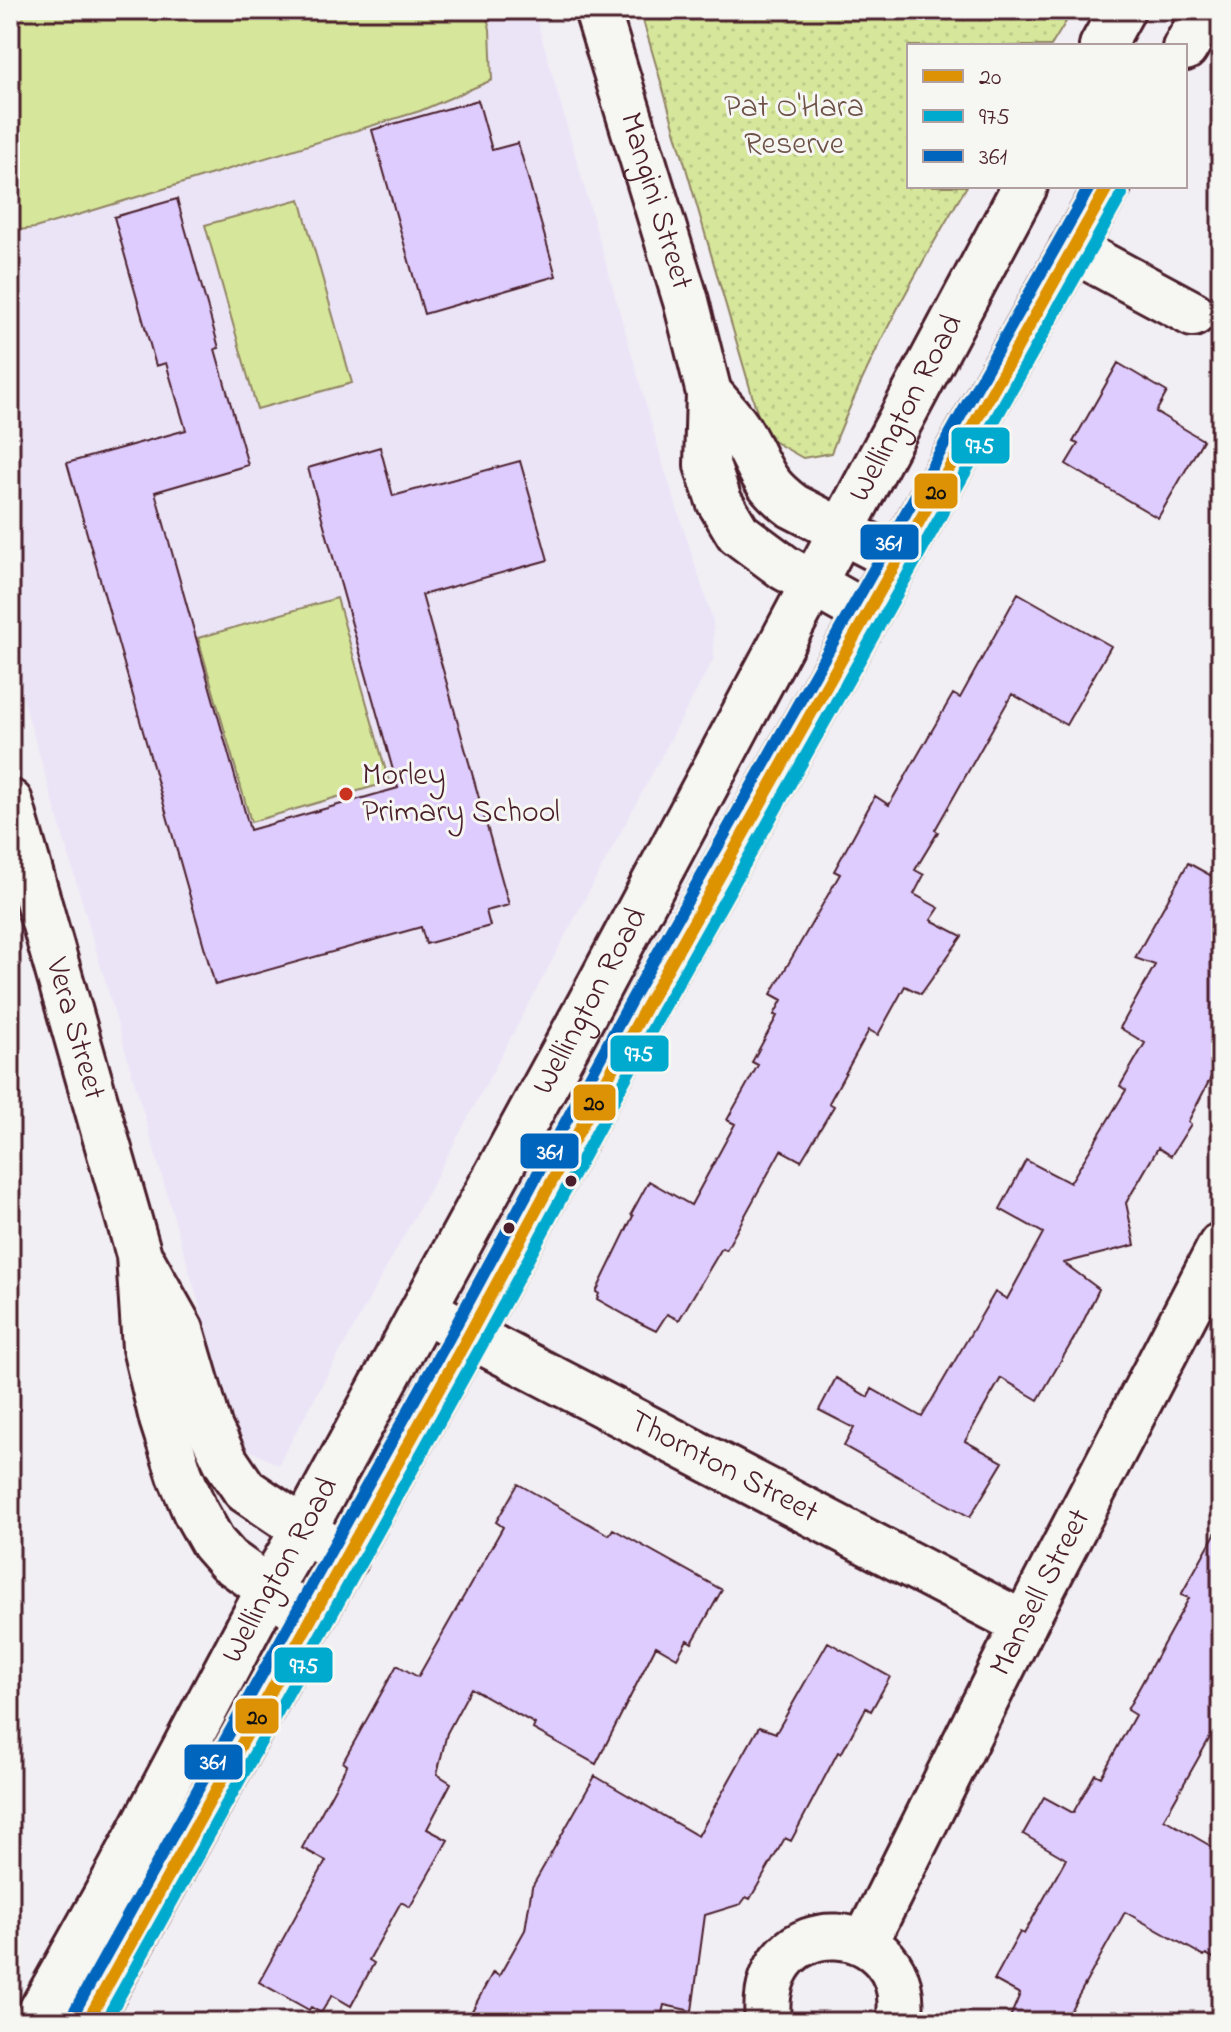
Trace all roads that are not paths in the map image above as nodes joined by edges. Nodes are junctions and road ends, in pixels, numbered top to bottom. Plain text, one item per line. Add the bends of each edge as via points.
1 (597, 10) edge
2 (1122, 10) edge
3 (1207, 10) edge
4 (1103, 44) edge
5 (1187, 45) edge
6 (1024, 188) edge
7 (1107, 188) edge
8 (1072, 249) junction
9 (1193, 314) dead end
10 (709, 393) junction
11 (841, 529) junction
12 (896, 559) junction
13 (812, 583) junction
14 (867, 614) junction
15 (10, 802) edge
16 (1221, 1245) edge
17 (139, 1255) junction
18 (425, 1309) junction
19 (469, 1335) junction
20 (303, 1531) junction
21 (346, 1558) junction
22 (269, 1589) junction
23 (311, 1619) junction
24 (1024, 1624) junction
25 (865, 1943) junction
26 (35, 2022) edge
27 (87, 2022) edge
28 (768, 2022) edge
29 (899, 2022) edge

1 - 10 main road, Mangini Street
2 - 4 main road
3 - 5 main road
6 - 11 main road, Wellington Road
7 - 8 main road, Wellington Road
8 - 9 main road
8 - 12 main road, Wellington Road
10 - 11 main road, Mangini Street via 741,432 762,476 778,494
10 - 13 main road, Mangini Street via 707,465 719,501 738,533
11 - 12 main road, Mangini Street
11 - 13 main road, Wellington Road
12 - 14 main road, Wellington Road
13 - 14 main road, Mangini Street
13 - 18 main road, Wellington Road
14 - 19 main road, Wellington Road
15 - 17 main road, Vera Street
16 - 24 main road, Mansell Street
17 - 20 main road, Vera Street via 181,1330 210,1429 226,1462 245,1490
17 - 22 main road, Vera Street via 145,1348 180,1475 213,1543
18 - 19 main road, Thornton Street
18 - 20 main road, Wellington Road
19 - 21 main road, Wellington Road
19 - 24 main road, Thornton Street
20 - 21 main road, Vera Street
20 - 22 main road, Wellington Road
21 - 23 main road, Wellington Road
22 - 23 main road, Vera Street
22 - 26 main road, Wellington Road
23 - 27 main road, Wellington Road
24 - 25 main road, Mansell Street
25 - 28 main road via 821,1937 782,1959 766,2000
25 - 29 main road via 896,1976

